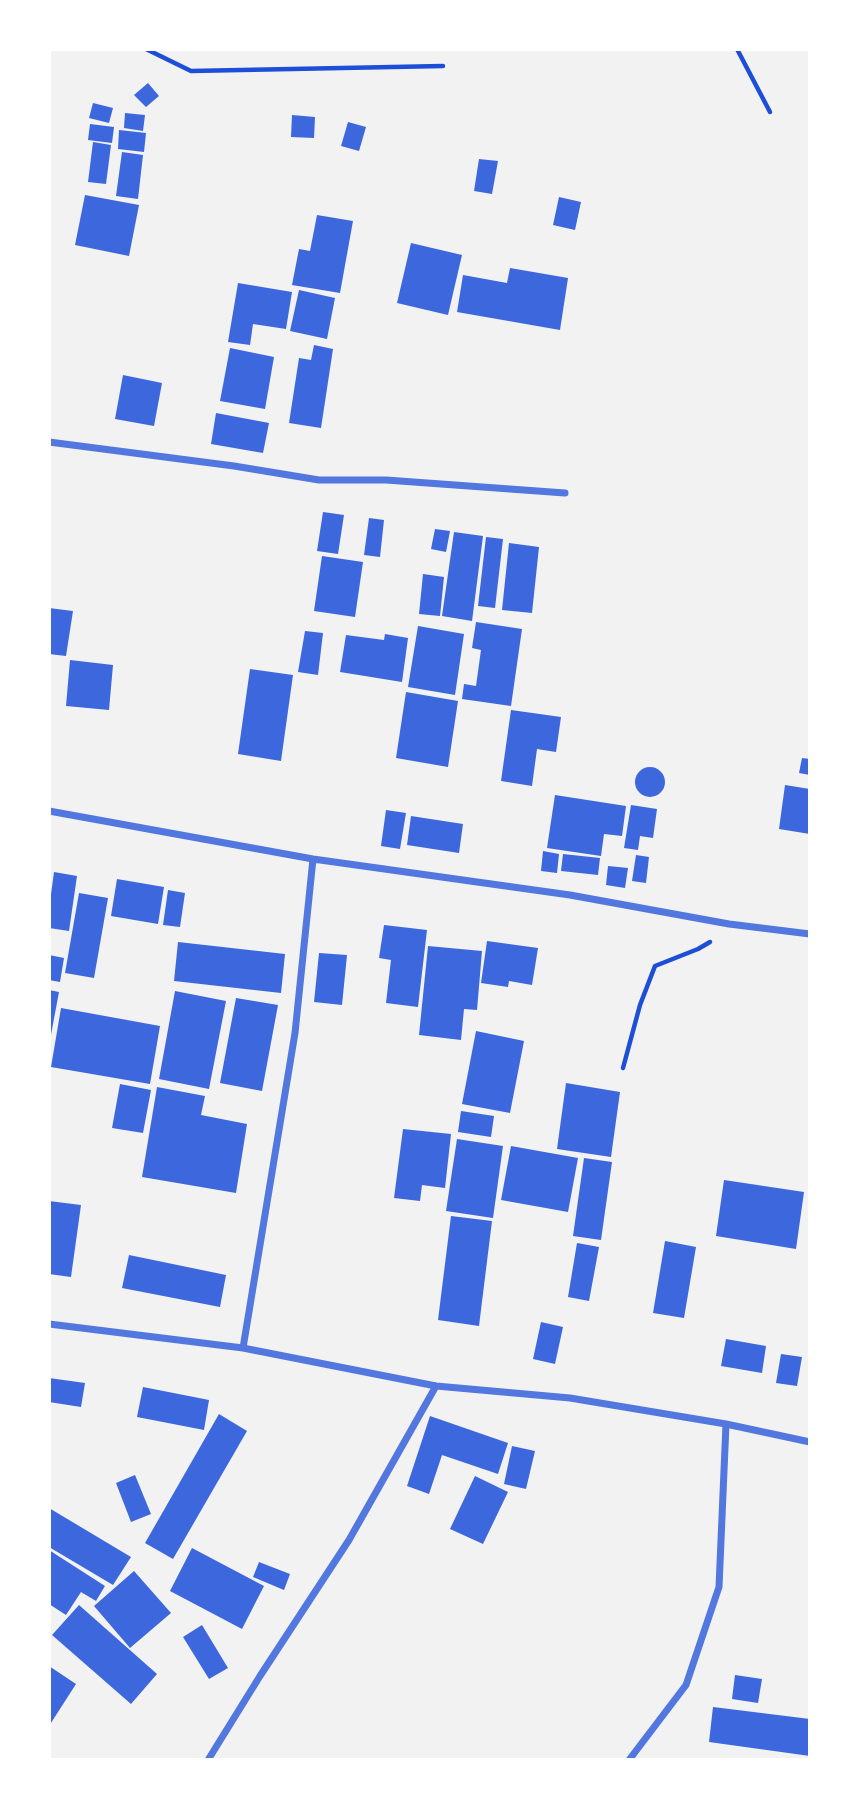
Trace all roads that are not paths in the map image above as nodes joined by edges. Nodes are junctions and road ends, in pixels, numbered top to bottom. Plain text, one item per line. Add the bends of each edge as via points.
1 (49, 442) edge
2 (565, 493) dead end
3 (49, 811) edge
4 (313, 859) junction
5 (810, 934) edge
6 (49, 1324) edge
7 (243, 1348) junction
8 (436, 1386) junction
9 (726, 1424) junction
10 (810, 1442) edge
11 (208, 1760) edge
12 (629, 1760) edge

1 - 2 street via 319,480 386,480
3 - 4 street
4 - 5 street
4 - 7 street via 295,1033
6 - 7 street
7 - 8 street
8 - 9 street via 570,1398
8 - 11 street via 349,1540
9 - 10 street
9 - 12 street via 719,1587 686,1685

